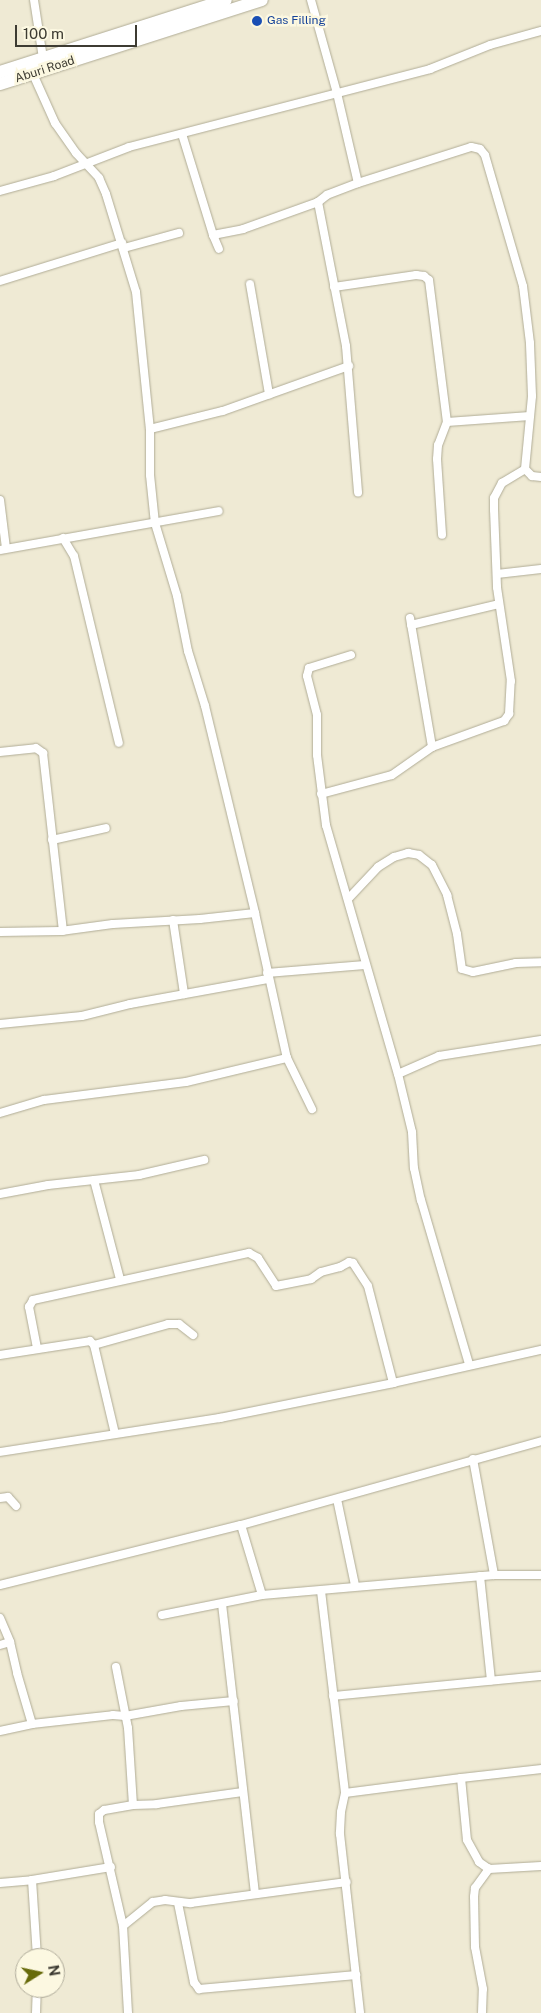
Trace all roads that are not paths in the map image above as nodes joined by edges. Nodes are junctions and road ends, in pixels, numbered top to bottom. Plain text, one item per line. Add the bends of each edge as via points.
1 (34, 0) edge
2 (226, 0) edge
3 (262, 0) edge
4 (311, 0) edge
5 (541, 30) edge
6 (43, 58) junction
7 (0, 72) edge
8 (33, 74) junction
9 (0, 84) edge
10 (337, 93) junction
11 (182, 134) junction
12 (87, 164) junction
13 (358, 183) junction
14 (0, 191) edge
15 (318, 202) junction
16 (178, 233) dead end
17 (213, 235) junction
18 (123, 246) junction
19 (219, 249) dead end
20 (0, 280) edge
21 (250, 284) dead end
22 (334, 287) junction
23 (349, 366) junction
24 (270, 394) junction
25 (541, 394) edge
26 (532, 396) junction
27 (530, 416) junction
28 (447, 422) junction
29 (150, 429) junction
30 (525, 469) junction
31 (541, 477) edge
32 (358, 493) dead end
33 (0, 500) edge
34 (218, 511) dead end
35 (155, 523) junction
36 (442, 535) dead end
37 (63, 538) junction
38 (3, 549) edge
39 (541, 569) edge
40 (497, 574) junction
41 (500, 604) junction
42 (351, 654) dead end
43 (119, 744) dead end
44 (432, 747) junction
45 (0, 752) edge
46 (322, 794) junction
47 (106, 828) dead end
48 (52, 840) junction
49 (348, 899) junction
50 (255, 914) junction
51 (173, 920) junction
52 (63, 931) junction
53 (0, 932) edge
54 (541, 962) edge
55 (365, 965) junction
56 (268, 976) junction
57 (184, 994) junction
58 (0, 1024) edge
59 (541, 1040) edge
60 (287, 1058) junction
61 (398, 1074) junction
62 (312, 1109) dead end
63 (0, 1113) edge
64 (204, 1160) dead end
65 (94, 1180) junction
66 (0, 1194) edge
67 (120, 1280) junction
68 (192, 1335) dead end
69 (94, 1345) junction
70 (37, 1348) junction
71 (541, 1350) edge
72 (0, 1355) edge
73 (469, 1364) junction
74 (393, 1383) junction
75 (115, 1434) junction
76 (541, 1441) edge
77 (0, 1452) edge
78 (473, 1459) junction
79 (0, 1498) edge
80 (337, 1499) junction
81 (16, 1506) dead end
82 (241, 1525) junction
83 (494, 1575) junction
84 (541, 1575) edge
85 (480, 1576) junction
86 (0, 1585) edge
87 (356, 1586) junction
88 (321, 1591) junction
89 (262, 1595) junction
90 (222, 1604) junction
91 (162, 1615) dead end
92 (0, 1618) edge
93 (10, 1642) junction
94 (0, 1645) edge
95 (116, 1667) dead end
96 (541, 1676) edge
97 (491, 1680) junction
98 (333, 1696) junction
99 (234, 1701) junction
100 (125, 1716) junction
101 (32, 1724) junction
102 (0, 1731) edge
103 (541, 1769) edge
104 (461, 1778) junction
105 (242, 1792) junction
106 (345, 1793) junction
107 (133, 1805) junction
108 (541, 1866) edge
109 (111, 1868) junction
110 (489, 1869) junction
111 (32, 1880) junction
112 (347, 1882) junction
113 (0, 1883) edge
114 (255, 1893) junction
115 (178, 1903) junction
116 (123, 1926) junction
117 (36, 1948) edge
118 (356, 1975) junction
119 (36, 1998) edge
120 (36, 2013) edge
121 (128, 2013) edge
122 (360, 2013) edge
123 (482, 2013) edge

1 - 6 street
2 - 6 highway, Aburi Road
3 - 8 highway, Aburi Road
4 - 10 street
5 - 10 street via 490,45 430,69
6 - 7 highway, Aburi Road
8 - 9 highway, Aburi Road
8 - 12 street via 55,123
10 - 11 street
10 - 13 street
11 - 12 street via 129,147
11 - 17 street
12 - 14 street
12 - 18 street via 99,178
13 - 15 street
13 - 26 street via 471,147 486,155 527,304
15 - 17 street via 243,229
15 - 22 street
16 - 18 street
17 - 19 street
18 - 20 street
18 - 29 street via 136,292
21 - 24 street
22 - 23 street
22 - 28 street via 416,275 429,280
23 - 24 street
23 - 32 street
24 - 29 street via 223,412
25 - 26 street
26 - 27 street
27 - 28 street
27 - 30 street
28 - 36 street via 438,445 437,458
29 - 35 street
30 - 31 street via 532,476
30 - 40 street via 502,483 494,498
33 - 38 street
34 - 35 street
35 - 37 street
35 - 50 street via 177,596
37 - 38 street
37 - 43 street via 74,556
39 - 40 street
40 - 41 street
41 - 44 street via 511,681 509,714 504,721
41 - 44 street via 411,622
42 - 46 street via 309,668 307,676 317,715 317,755
44 - 46 street via 392,775
45 - 48 street via 36,748 43,754
46 - 49 street via 326,825
47 - 48 street
48 - 52 street
49 - 54 street via 378,867 394,857 408,853 419,855 432,864 447,895 462,968 473,972 516,963
49 - 55 street
50 - 51 street
50 - 56 street
51 - 52 street
51 - 57 street
52 - 53 street
55 - 56 street
55 - 61 street
56 - 57 street
56 - 60 street
57 - 58 street via 82,1016
59 - 61 street via 439,1056
60 - 62 street
60 - 63 street via 186,1082 44,1100
61 - 73 street via 412,1132 414,1168 421,1200
64 - 65 street via 139,1175
65 - 66 street
65 - 67 street
67 - 70 street via 30,1302
67 - 74 street via 249,1253 258,1258 276,1286 311,1279 320,1272 353,1263 368,1286
68 - 69 street via 179,1324 168,1324
69 - 70 street via 83,1341
69 - 75 street
70 - 72 street
71 - 73 street
73 - 74 street
74 - 75 street via 220,1418
75 - 77 street
76 - 78 street
78 - 80 street
78 - 83 street
79 - 81 street via 8,1497
80 - 82 street
80 - 87 street
82 - 86 street
82 - 89 street
83 - 84 street
83 - 85 street
85 - 87 street
85 - 97 street
87 - 88 street
88 - 89 street
88 - 98 street
89 - 90 street
90 - 91 street
90 - 99 street
92 - 93 street
93 - 94 street
93 - 101 street
95 - 100 street
96 - 97 street
97 - 98 street
98 - 106 street
99 - 100 street
99 - 105 street
100 - 101 street
100 - 107 street
101 - 102 street
103 - 104 street
104 - 106 street
104 - 110 street via 466,1840 479,1862
105 - 107 street
105 - 114 street
106 - 112 street via 340,1812 340,1834
107 - 109 street via 104,1810 99,1814
108 - 110 street
109 - 111 street
109 - 116 street
110 - 123 street via 475,1888 474,1897 475,1948 483,1989
111 - 113 street
111 - 117 street
112 - 114 street
112 - 118 street
114 - 115 street
115 - 116 street via 153,1902
115 - 118 street via 194,1982 200,1989
116 - 121 street
118 - 122 street
119 - 120 street

